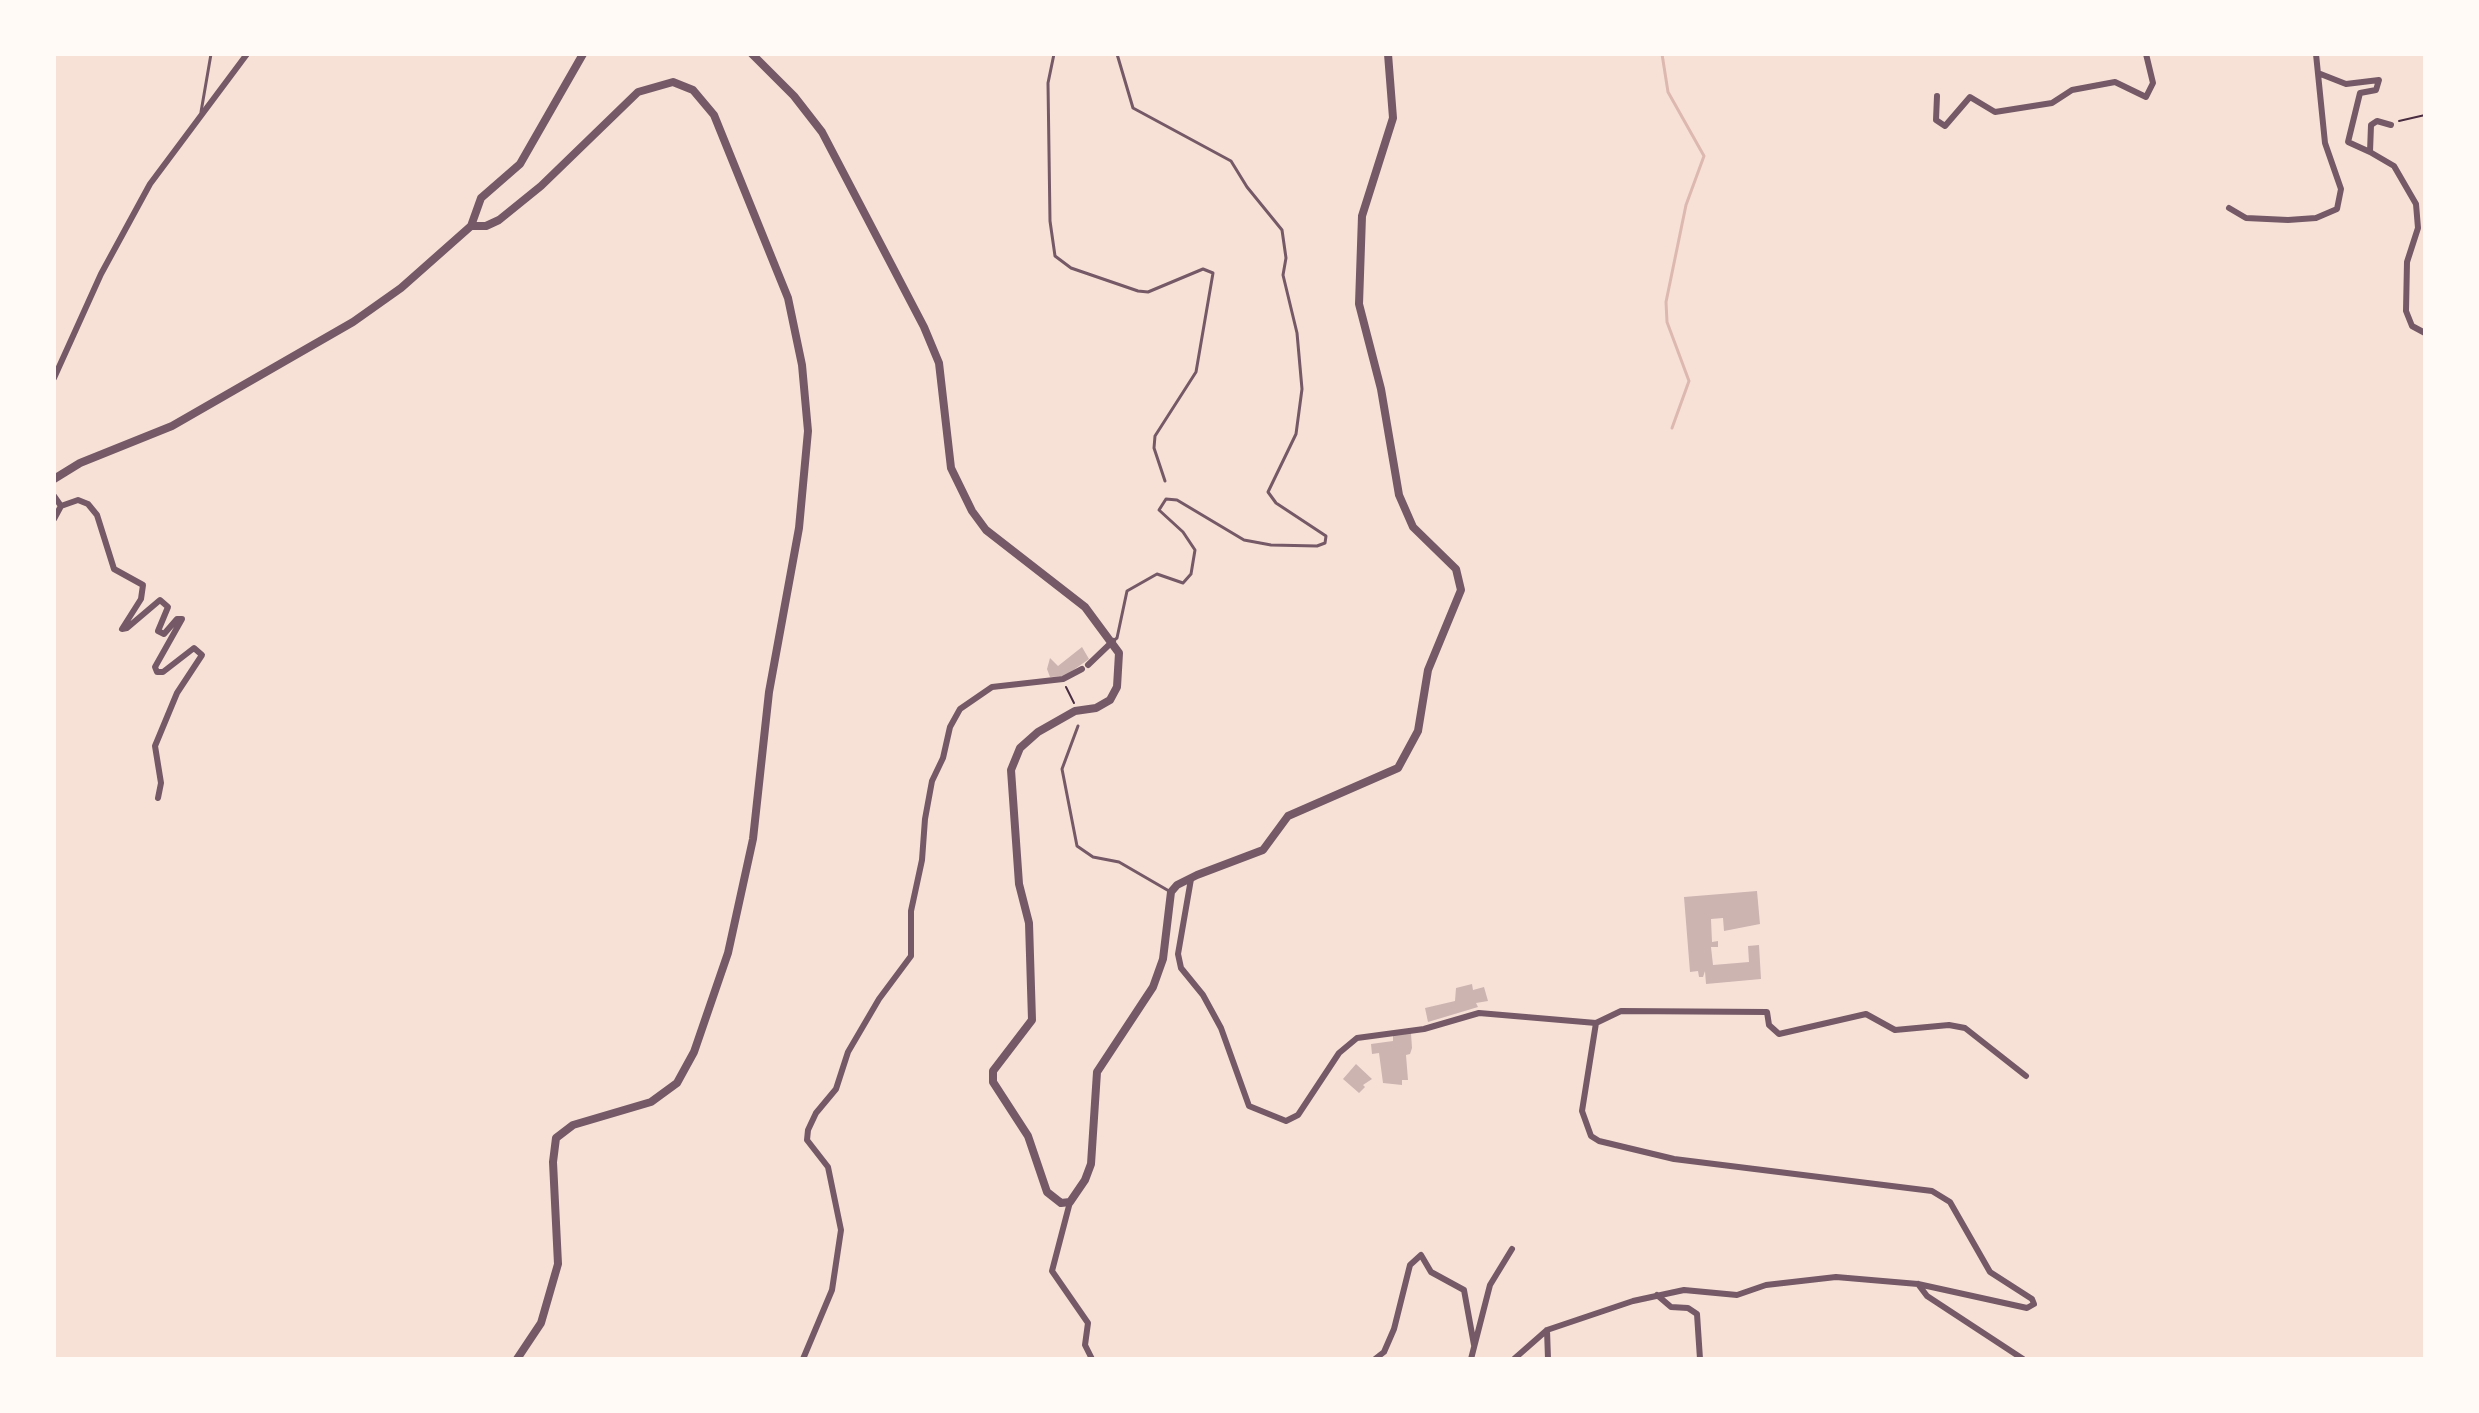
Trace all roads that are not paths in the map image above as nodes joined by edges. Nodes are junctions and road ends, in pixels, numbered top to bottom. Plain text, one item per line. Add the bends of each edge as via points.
1 (211, 54) edge
2 (247, 54) edge
3 (583, 54) edge
4 (752, 54) edge
5 (1054, 54) edge
6 (1117, 54) edge
7 (1388, 54) edge
8 (2146, 54) edge
9 (2316, 54) edge
10 (2318, 73) junction
11 (1937, 96) dead end
12 (201, 112) junction
13 (2391, 125) road end
14 (2370, 152) junction
15 (2229, 208) dead end
16 (471, 226) junction
17 (2425, 333) edge
18 (54, 378) edge
19 (54, 479) edge
20 (1165, 481) dead end
21 (54, 496) edge
22 (61, 506) junction
23 (54, 519) edge
24 (1113, 641) junction
25 (1078, 726) dead end
26 (158, 798) dead end
27 (1191, 879) junction
28 (1171, 892) junction
29 (1596, 1023) junction
30 (2026, 1076) dead end
31 (1070, 1202) junction
32 (1512, 1249) dead end
33 (1918, 1284) junction
34 (1657, 1295) junction
35 (1547, 1330) junction
36 (1474, 1345) junction
37 (517, 1359) edge
38 (803, 1359) edge
39 (1092, 1359) edge
40 (1375, 1359) edge
41 (1471, 1359) edge
42 (1514, 1359) edge
43 (1548, 1359) edge
44 (1700, 1359) edge
45 (2023, 1359) edge

1 - 12 lane
2 - 12 street
3 - 16 street via 520,164 481,198
4 - 24 street via 822,132 924,327 939,363 951,468 972,511 986,530 1085,607
5 - 20 lane via 1048,83 1055,256 1071,268 1138,291 1148,292 1203,269 1213,273 1196,372 1155,436
6 - 24 lane via 1133,108 1231,161 1282,230 1283,275 1293,310 1302,389 1296,434 1268,492 1326,536 1317,546 1244,540 1177,500 1166,499 1159,510 1195,550 1191,574 1183,583 1157,574 1127,591
7 - 27 street via 1393,118 1362,216 1359,304 1381,389 1399,495 1413,527 1456,569 1461,590 1428,670 1418,731 1398,768 1288,816 1263,850
8 - 11 street via 2153,83 2146,97 2110,82 2072,90 2052,103 1995,112 1970,97 1945,126 1936,120
9 - 10 street
10 - 14 street via 2346,84 2379,80 2376,90 2360,93 2350,122 2348,142
10 - 15 street via 2325,143 2341,189 2337,209 2316,218 2288,220 2246,218
12 - 18 street via 150,184 101,274
13 - 14 street via 2371,125
14 - 17 street via 2394,166 2416,204 2418,228 2407,262 2406,311 2412,326
16 - 19 street via 353,322 172,426
16 - 37 street via 499,220 638,92 673,82 693,90 714,115 788,298 808,431 799,528 769,692 753,839 728,953 694,1052 677,1083 651,1102 573,1125 556,1138 558,1264 541,1323
21 - 22 street
22 - 23 street
22 - 26 street via 78,500 88,504 97,515 114,569 143,585 138,607 122,629 160,600 168,607 158,631 164,634 177,619 183,621 162,652 157,672 194,648 202,655 177,693 155,746
24 - 31 street via 1119,653 1118,679 1110,700 1075,711 1038,732 1020,748 1011,770 1019,884 1029,923 1032,1020 993,1071 993,1082 1028,1136 1047,1192 1061,1203
24 - 38 street via 1063,679 992,687 960,709 950,727 925,819 911,911 911,956 879,999 848,1052 836,1089 808,1130 807,1140 828,1167 841,1230 832,1290
25 - 28 lane via 1062,769 1077,846 1093,857 1119,862
27 - 28 street
27 - 29 street via 1178,954 1181,968 1221,1028 1249,1106 1269,1117 1286,1121 1298,1115 1339,1053 1357,1038 1424,1029 1479,1013
28 - 31 street via 1163,959 1153,987 1097,1072 1091,1164
29 - 30 street via 1621,1011 1767,1012 1769,1025 1779,1034 1866,1014 1895,1030 1965,1028
29 - 33 street via 1582,1111 1591,1136 1674,1159 1932,1191 1950,1202 1990,1272 2034,1304 2027,1308
31 - 39 street via 1052,1271 1088,1323 1085,1345
32 - 36 street via 1490,1285
33 - 34 street via 1836,1277 1766,1285 1737,1295 1684,1290
33 - 45 street via 1927,1296
34 - 35 street
34 - 44 street via 1671,1307 1697,1314
35 - 42 street
35 - 43 street
36 - 40 street via 1464,1290 1431,1272 1421,1255 1410,1265 1394,1329
36 - 41 street

